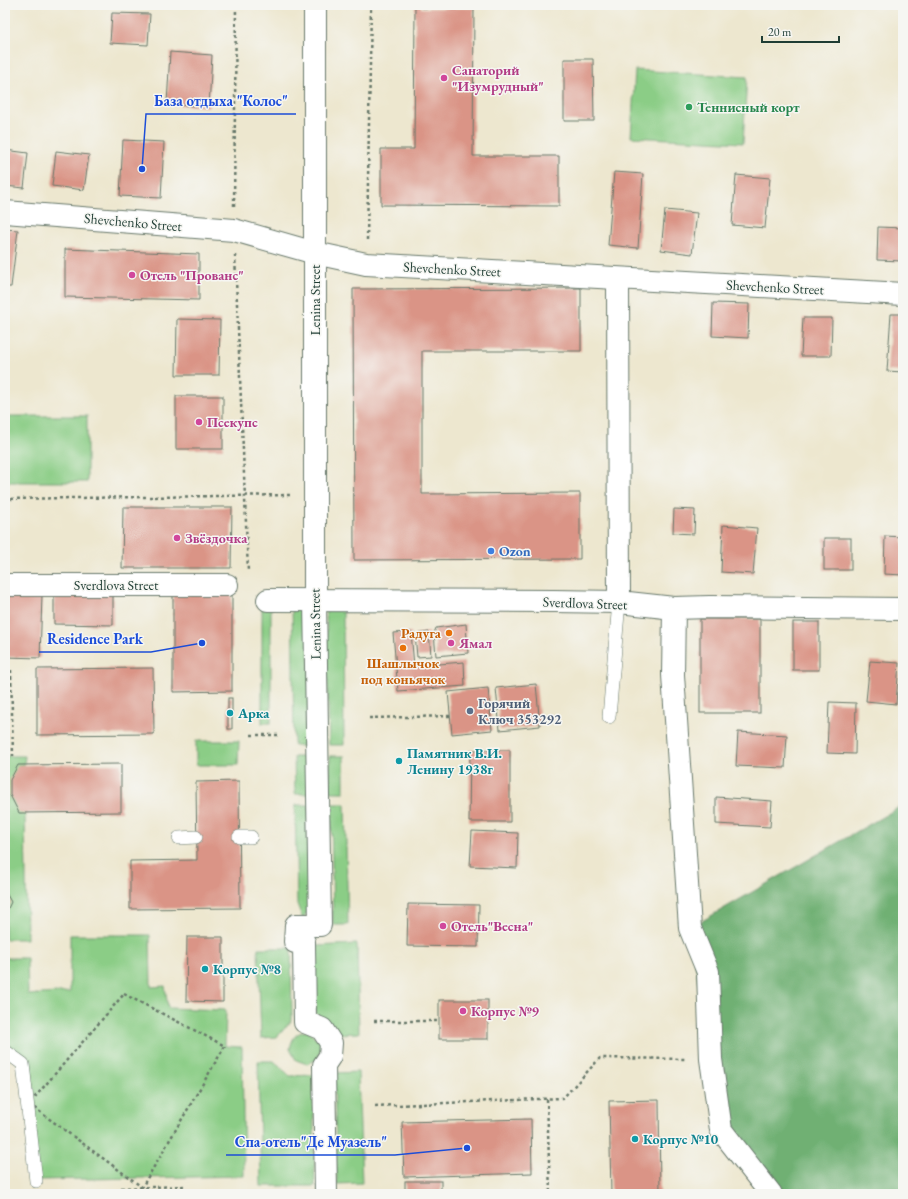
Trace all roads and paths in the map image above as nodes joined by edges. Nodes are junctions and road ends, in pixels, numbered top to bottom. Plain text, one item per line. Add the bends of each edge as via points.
1 (236, 5) edge
2 (315, 5) edge
3 (371, 5) edge
4 (5, 212) edge
5 (234, 230) junction
6 (315, 253) junction
7 (366, 264) junction
8 (618, 279) junction
9 (903, 294) edge
10 (244, 495) junction
11 (314, 495) junction
12 (5, 499) edge
13 (249, 578) dead end
14 (5, 585) edge
15 (227, 585) dead end
16 (268, 600) dead end
17 (315, 600) junction
18 (619, 602) junction
19 (674, 608) junction
20 (903, 609) edge
21 (5, 670) edge
22 (451, 716) dead end
23 (609, 716) dead end
24 (369, 718) dead end
25 (280, 734) dead end
26 (250, 735) dead end
27 (13, 756) dead end
28 (196, 837) dead end
29 (179, 838) dead end
30 (374, 1021) dead end
31 (439, 1021) dead end
32 (5, 1051) edge
33 (711, 1059) junction
34 (547, 1098) junction
35 (29, 1104) junction
36 (375, 1106) dead end
37 (36, 1181) dead end
38 (142, 1187) junction
39 (120, 1188) dead end
40 (185, 1194) edge
41 (326, 1194) edge
42 (550, 1194) edge
43 (771, 1194) edge

1 - 5 path
2 - 6 street, Lenina Street
3 - 7 path
4 - 5 street, Shevchenko Street
5 - 6 street, Shevchenko Street
5 - 10 path
6 - 7 street, Shevchenko Street
6 - 11 street, Lenina Street
7 - 8 street, Shevchenko Street
8 - 9 street, Shevchenko Street
8 - 18 street
10 - 11 path
10 - 12 path
10 - 13 path
11 - 17 street, Lenina Street
14 - 15 street, Sverdlova Street
16 - 17 street, Sverdlova Street
17 - 18 street, Sverdlova Street
17 - 41 street, Lenina Street via 320,925 296,925 295,942 304,942 305,1022 322,1029 331,1043 330,1056 324,1065
18 - 19 street, Sverdlova Street
18 - 23 lane
19 - 20 street, Sverdlova Street
19 - 33 street via 673,675 690,928 708,972
21 - 27 path via 11,670
22 - 24 path
25 - 26 path
28 - 29 lane
30 - 31 path
32 - 35 lane via 23,1064
33 - 34 path via 600,1058 563,1098
33 - 43 street via 721,1130
34 - 36 path
34 - 42 path
35 - 37 lane
35 - 38 path
35 - 38 path via 124,994 225,1046
38 - 39 path
38 - 40 path via 185,1186

